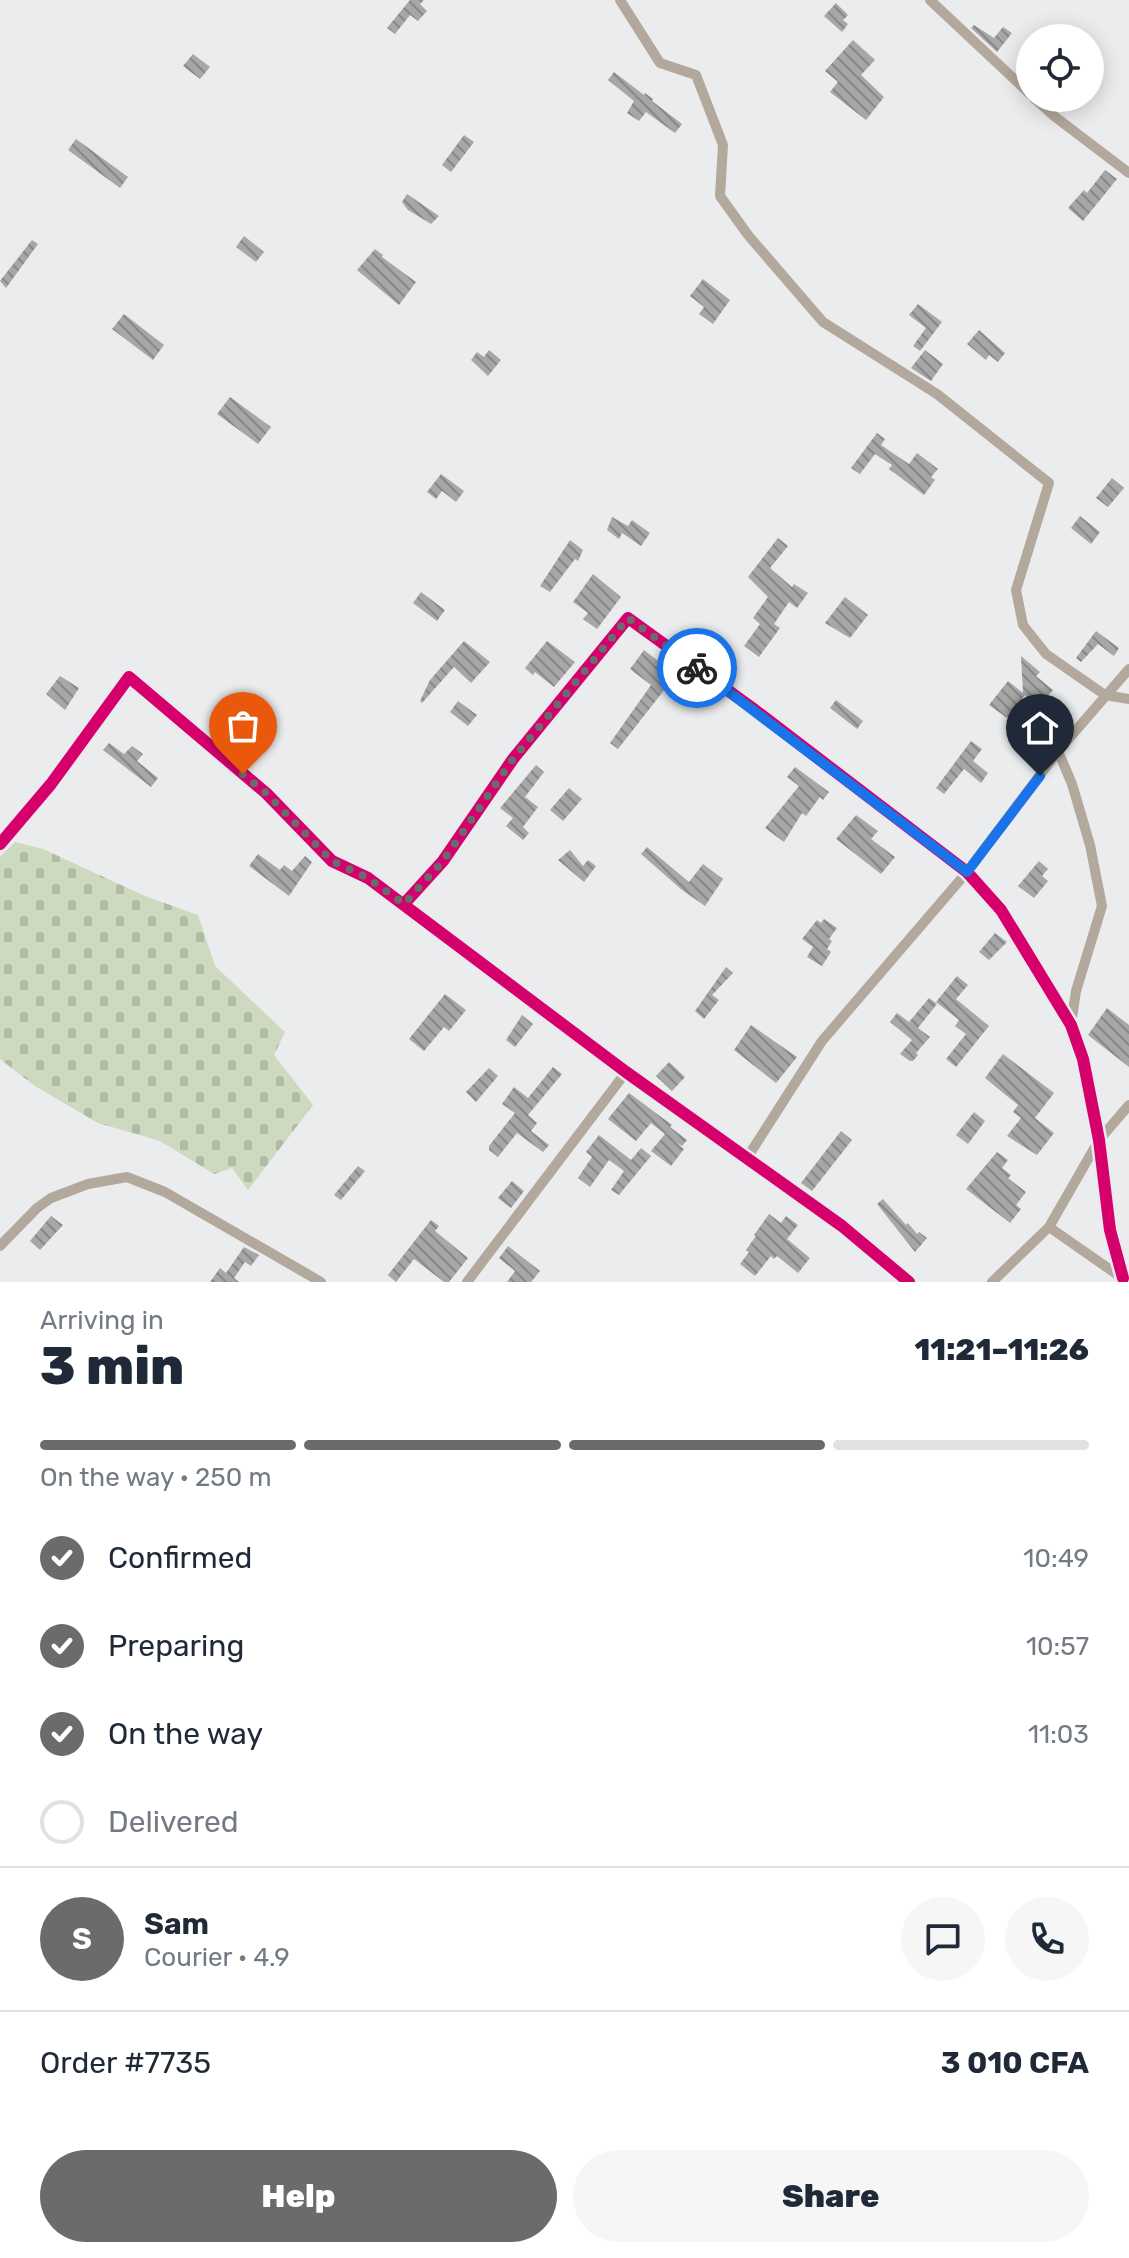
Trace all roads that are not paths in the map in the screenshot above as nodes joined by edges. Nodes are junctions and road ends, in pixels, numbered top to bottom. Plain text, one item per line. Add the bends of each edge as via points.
1 (620, 0) edge
2 (930, 0) edge
3 (1016, 81) edge
4 (1050, 112) edge
5 (1129, 173) edge
6 (1129, 669) edge
7 (1105, 695) junction
8 (1129, 699) edge
9 (1058, 751) junction
10 (0, 844) edge
11 (967, 872) junction
12 (404, 904) junction
13 (1071, 1025) junction
14 (626, 1072) junction
15 (1129, 1105) edge
16 (1099, 1140) junction
17 (747, 1158) junction
18 (1049, 1227) junction
19 (0, 1246) edge
20 (1126, 1280) edge
21 (321, 1282) edge
22 (467, 1282) edge
23 (909, 1282) edge
24 (992, 1282) edge

1 - 7 street via 660,63 696,75 723,145 720,196 823,322 937,394 1049,483 1016,590 1023,625 1046,654
2 - 3 street
4 - 5 street
6 - 7 street
7 - 8 street
7 - 9 street
9 - 11 street
9 - 13 street via 1077,799 1102,906
10 - 12 street via 129,677 266,793 332,861
11 - 12 street via 628,618 513,759 443,861
11 - 13 street via 1001,910
11 - 17 street via 822,1041
12 - 14 street
13 - 16 street
14 - 17 street
14 - 22 street
15 - 16 street
16 - 18 street
16 - 20 street via 1110,1230
17 - 23 street
18 - 20 street
18 - 24 street
19 - 21 street via 51,1198 127,1177 203,1212

